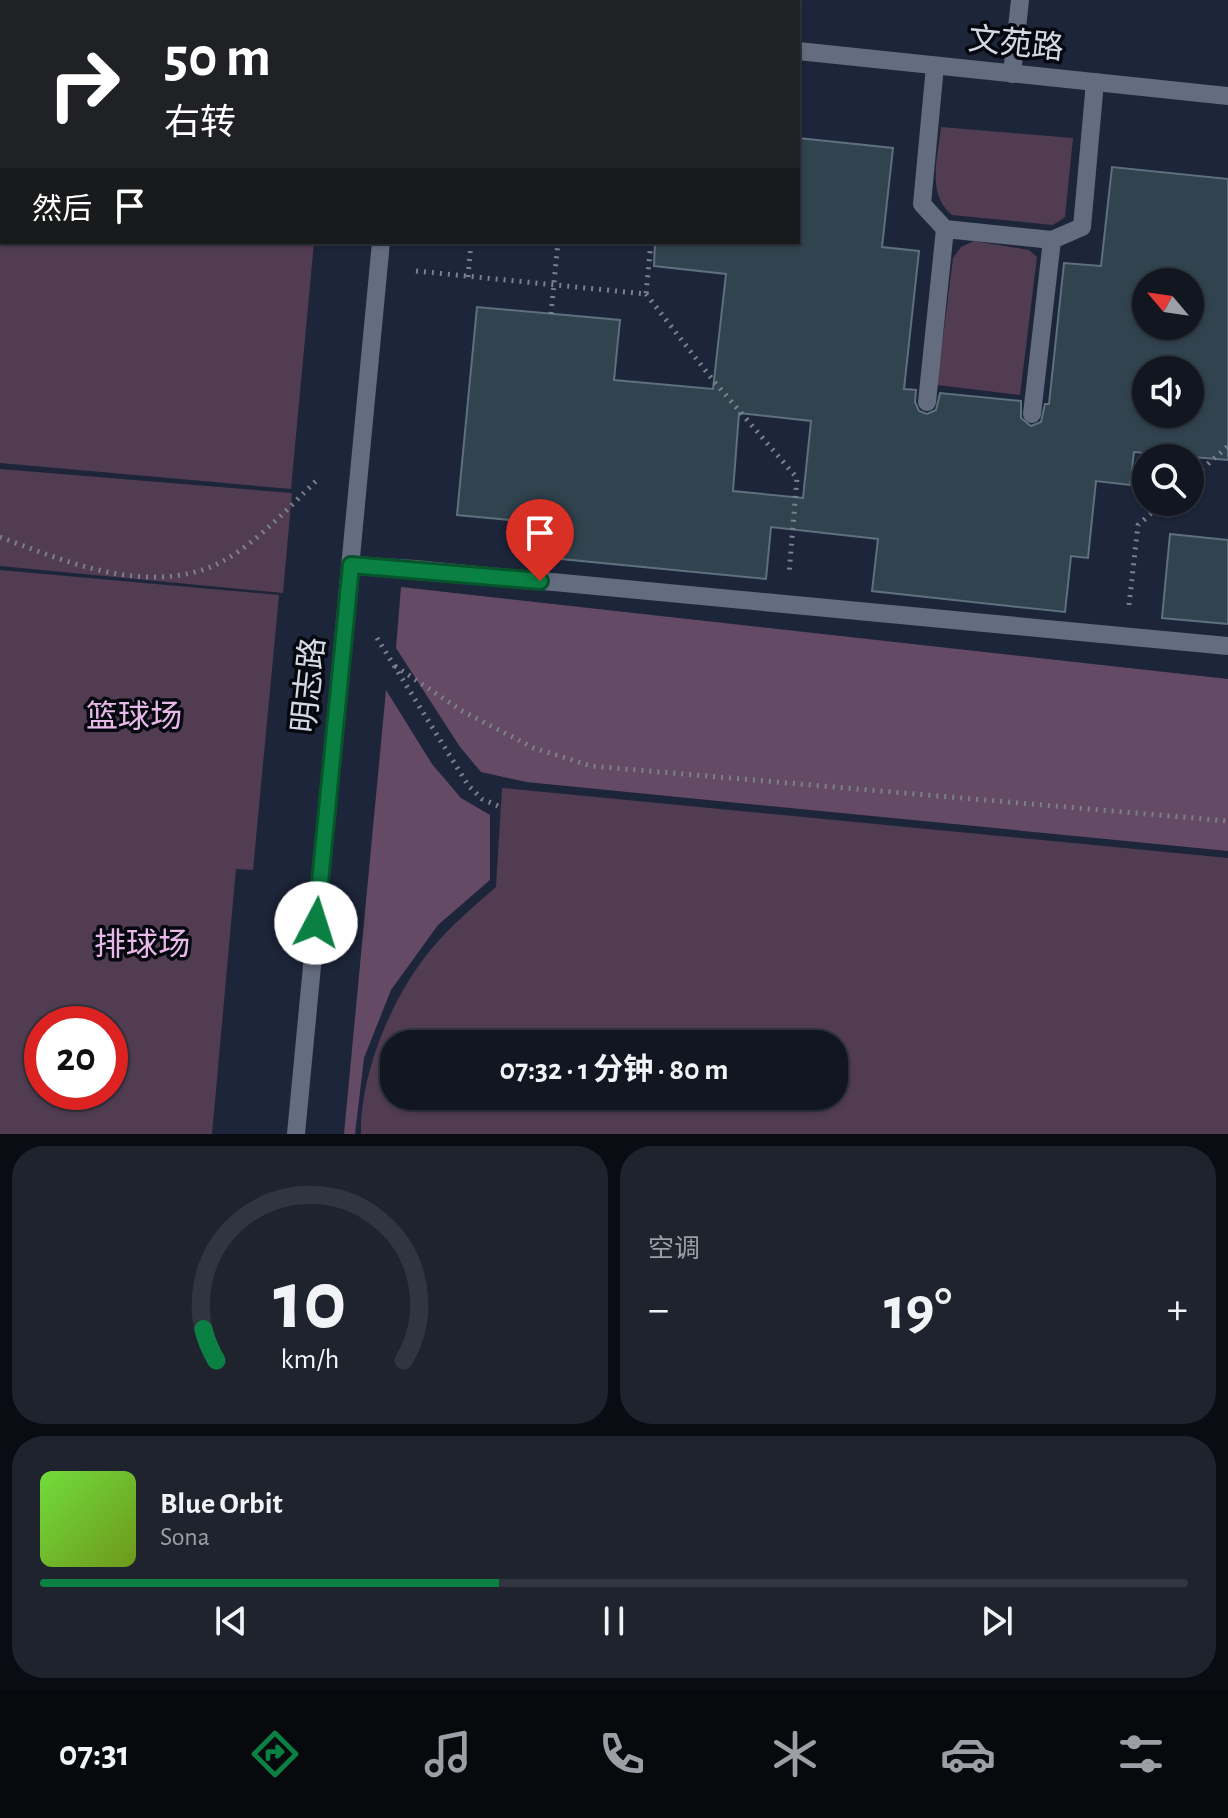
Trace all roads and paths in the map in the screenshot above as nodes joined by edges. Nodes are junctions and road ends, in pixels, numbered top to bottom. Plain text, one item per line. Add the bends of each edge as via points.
1 (1020, 0) edge
2 (800, 51) edge
3 (935, 66) junction
4 (1012, 74) junction
5 (1095, 82) junction
6 (1228, 96) edge
7 (945, 229) junction
8 (1052, 240) junction
9 (381, 244) edge
10 (471, 244) edge
11 (558, 244) edge
12 (651, 244) edge
13 (416, 271) dead end
14 (468, 277) junction
15 (553, 285) junction
16 (646, 294) junction
17 (551, 314) dead end
18 (927, 402) dead end
19 (1032, 414) dead end
20 (1228, 446) edge
21 (1204, 467) edge
22 (317, 480) dead end
23 (1148, 516) edge
24 (0, 537) edge
25 (351, 565) junction
26 (789, 577) dead end
27 (1129, 608) dead end
28 (377, 638) dead end
29 (1228, 646) edge
30 (395, 666) junction
31 (501, 807) dead end
32 (1228, 821) edge
33 (296, 1134) edge

1 - 4 lane
2 - 3 lane, 文苑路
3 - 4 lane, 文苑路
3 - 7 lane via 922,204
4 - 5 lane, 文苑路
5 - 6 lane, 文苑路
5 - 8 lane via 1082,227
7 - 8 lane
7 - 18 lane
8 - 19 lane
9 - 25 lane, 明志路
10 - 14 path
11 - 15 path
12 - 16 path
13 - 14 path
14 - 15 path
15 - 16 path
15 - 17 path
16 - 26 path via 797,478
20 - 21 path
22 - 24 path via 245,546 210,567 176,577 125,575 69,563
23 - 27 path via 1138,525
25 - 29 lane
25 - 33 lane, 明志路
28 - 30 path
30 - 31 path via 468,785
30 - 32 path via 462,711 534,748 591,766

